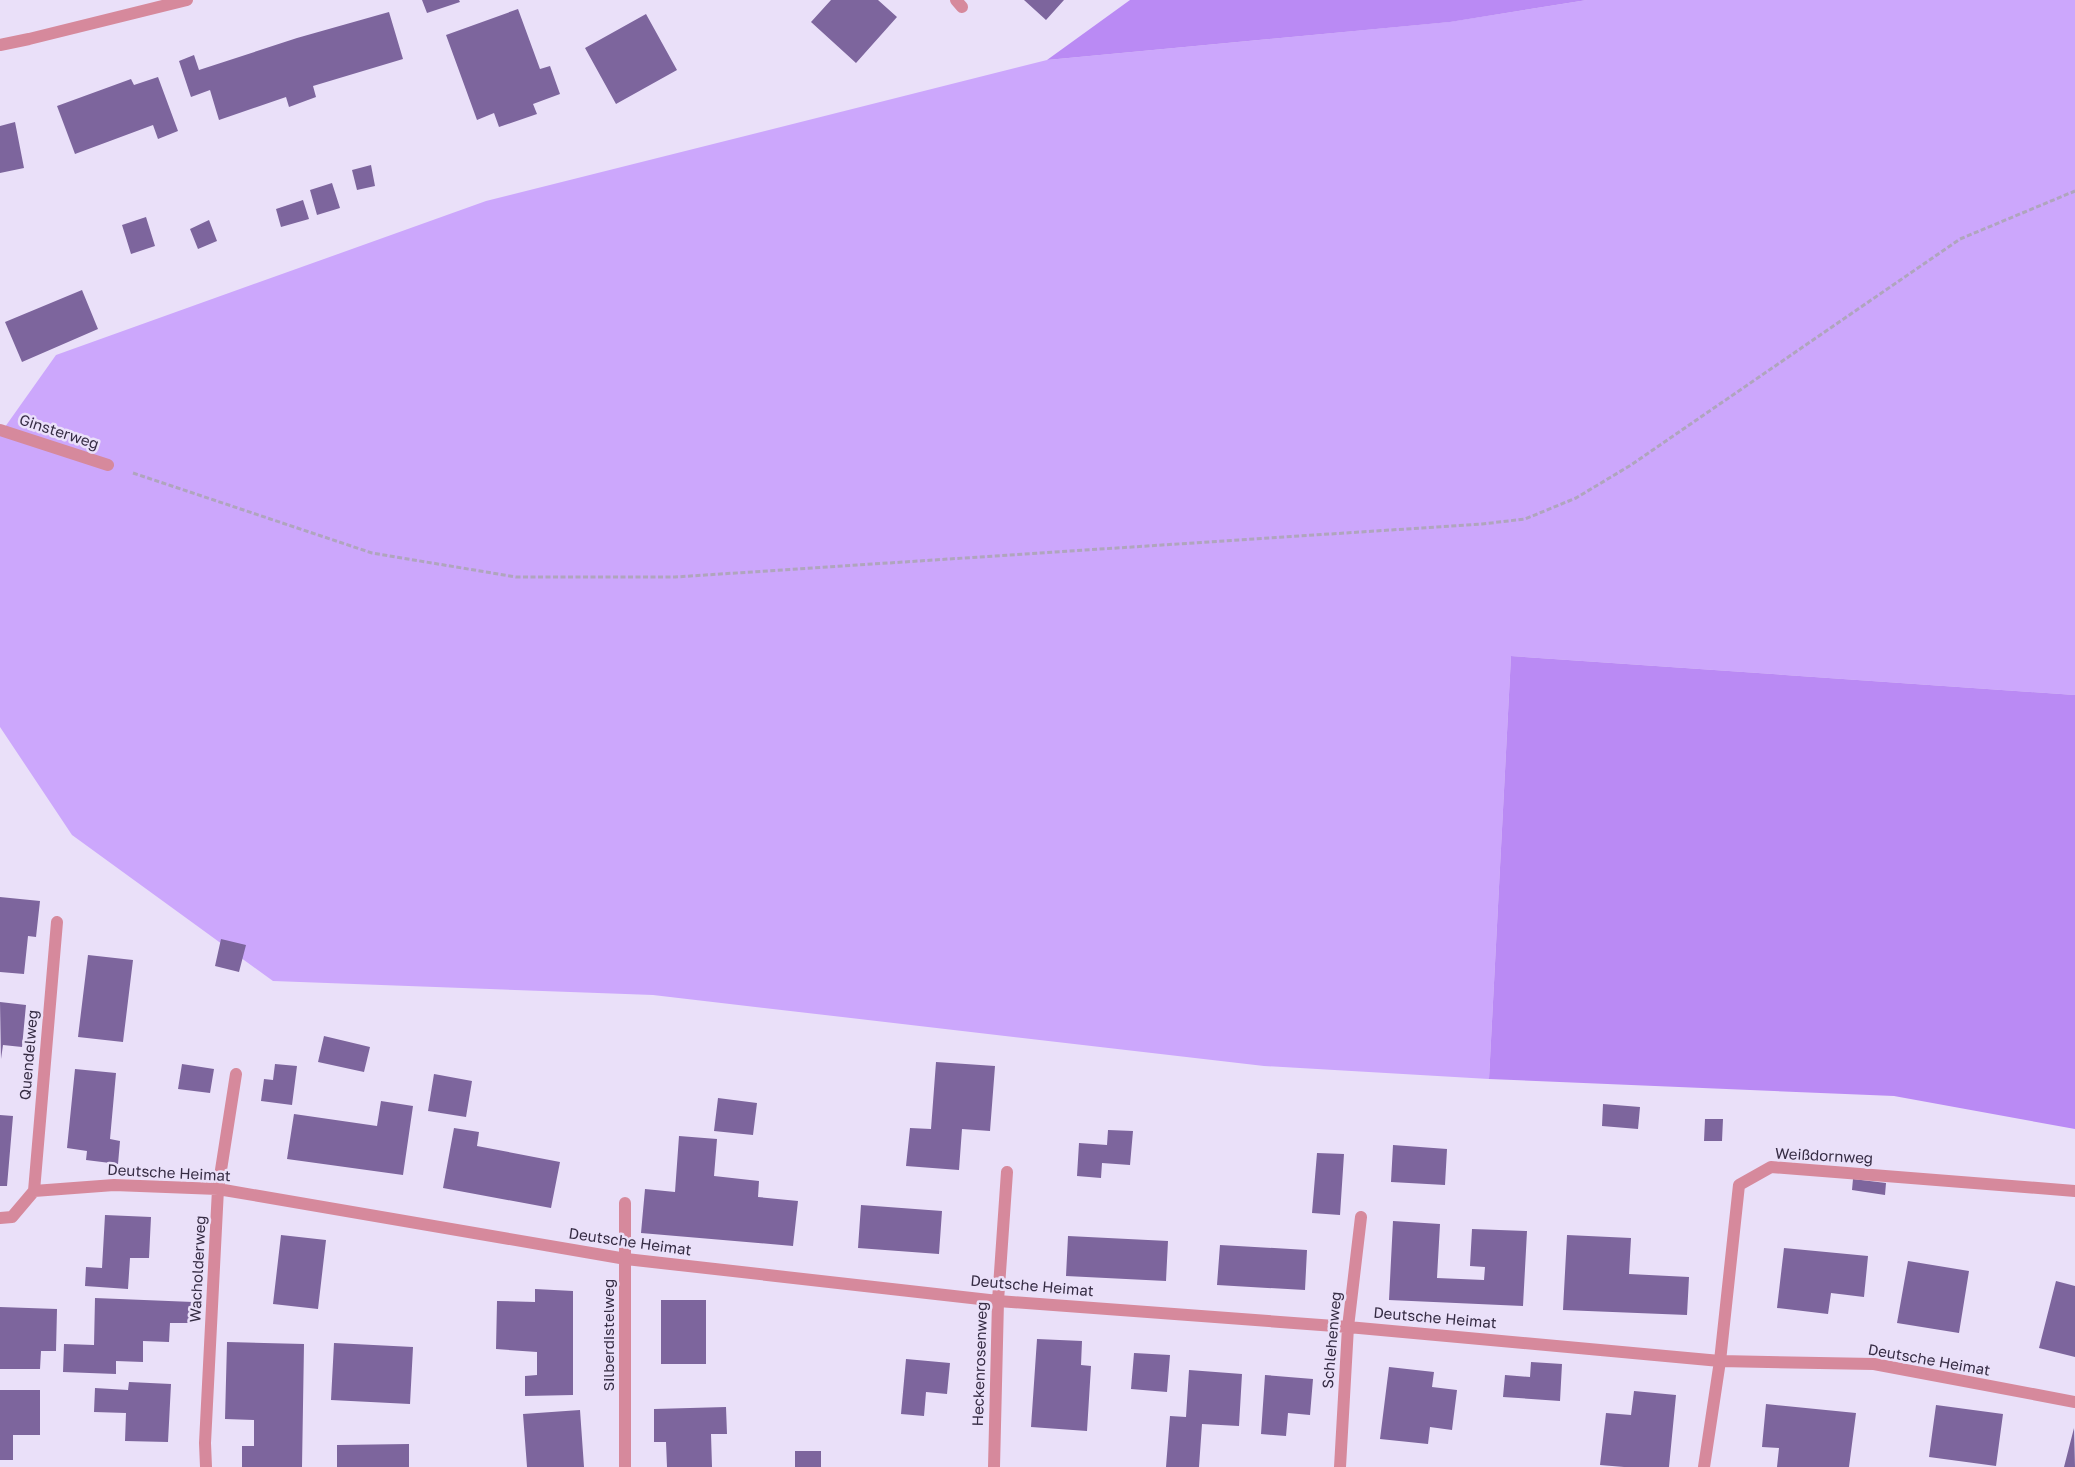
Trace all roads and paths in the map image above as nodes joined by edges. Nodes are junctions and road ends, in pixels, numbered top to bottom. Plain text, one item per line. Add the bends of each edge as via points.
1 (187, 0) edge
2 (0, 45) edge
3 (2075, 191) edge
4 (0, 430) edge
5 (108, 465) joint
6 (57, 922) dead end
7 (236, 1074) dead end
8 (1007, 1172) dead end
9 (218, 1189) junction
10 (2075, 1190) edge
11 (34, 1191) junction
12 (625, 1203) dead end
13 (1361, 1217) dead end
14 (0, 1218) edge
15 (626, 1260) junction
16 (998, 1301) junction
17 (1348, 1327) junction
18 (1720, 1361) junction
19 (2075, 1402) edge
20 (206, 1467) edge
21 (625, 1467) edge
22 (994, 1467) edge
23 (1340, 1467) edge
24 (1704, 1467) edge

1 - 2 street
3 - 5 path via 1960,239 1632,465 1576,498 1525,518 1482,524 675,577 516,577 372,553
4 - 5 street, Ginsterweg
6 - 11 street, Quendelweg
7 - 9 street, Wacholderweg
8 - 16 street, Heckenrosenweg
9 - 11 street, Deutsche Heimat via 114,1185
9 - 15 street, Deutsche Heimat
9 - 20 street, Wacholderweg
10 - 18 street, Weißdornweg via 1771,1167 1739,1185
11 - 14 street via 12,1216
12 - 15 street, Silberdistelweg
13 - 17 street, Schlehenweg
15 - 16 street, Deutsche Heimat
15 - 21 street, Silberdistelweg
16 - 17 street, Deutsche Heimat
16 - 22 street, Heckenrosenweg
17 - 18 street, Deutsche Heimat
17 - 23 street, Schlehenweg
18 - 19 street, Deutsche Heimat via 1874,1364
18 - 24 street, Weißdornweg

